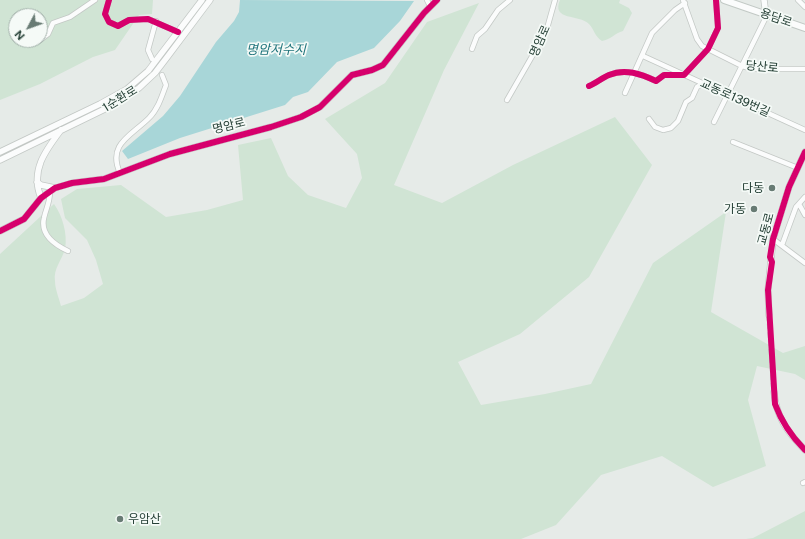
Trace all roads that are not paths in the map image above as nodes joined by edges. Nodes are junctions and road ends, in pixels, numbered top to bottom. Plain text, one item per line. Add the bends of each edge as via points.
1 (96, 0) edge
2 (109, 0) edge
3 (202, 0) edge
4 (210, 0) edge
5 (427, 0) edge
6 (437, 0) edge
7 (510, 0) edge
8 (555, 0) edge
9 (716, 0) edge
10 (724, 0) edge
11 (764, 0) edge
12 (798, 0) edge
13 (684, 2) edge
14 (430, 6) junction
15 (805, 7) edge
16 (766, 15) junction
17 (156, 21) junction
18 (805, 28) edge
19 (178, 32) junction
20 (48, 34) edge
21 (472, 49) dead end
22 (708, 49) junction
23 (643, 56) junction
24 (152, 59) dead end
25 (742, 66) junction
26 (805, 69) edge
27 (635, 73) junction
28 (162, 75) dead end
29 (684, 75) junction
30 (704, 83) junction
31 (589, 86) dead end
32 (625, 93) dead end
33 (728, 94) junction
34 (507, 100) dead end
35 (649, 119) dead end
36 (714, 122) dead end
37 (62, 129) junction
38 (805, 130) edge
39 (733, 142) dead end
40 (0, 152) edge
41 (805, 152) edge
42 (0, 160) edge
43 (803, 163) edge
44 (798, 168) junction
45 (120, 173) junction
46 (37, 182) junction
47 (53, 190) junction
48 (805, 197) edge
49 (41, 198) junction
50 (799, 204) junction
51 (805, 214) edge
52 (0, 231) edge
53 (773, 239) junction
54 (782, 245) junction
55 (68, 251) dead end
56 (805, 263) edge
57 (769, 315) tunnel mouth
58 (774, 392) tunnel mouth
59 (805, 450) edge

1 - 20 street via 70,17 54,23
2 - 17 street via 105,14 113,25 118,26 138,18
3 - 19 street, 1순환로
4 - 37 street, 1순환로 via 155,73 139,88 112,106
5 - 14 street
6 - 14 street, 명암로
7 - 21 street via 498,10 477,36
8 - 34 street, 명암로 via 546,32
9 - 22 street via 718,28
10 - 16 main road, 용담로
11 - 16 street
12 - 15 street
13 - 22 street, 당산로 via 697,39
13 - 23 street via 652,33
14 - 45 street, 명암로 via 384,65 352,75 320,107 301,117 271,127 170,154
16 - 18 main road, 용담로
16 - 25 street
17 - 19 street
17 - 24 street via 148,50
19 - 40 street, 1순환로 via 148,70 127,88 100,104
22 - 25 street, 당산로
22 - 29 street
23 - 27 street
23 - 29 street, 교동로139번길
25 - 26 street, 당산로
25 - 33 street
27 - 29 street via 656,81 664,75
27 - 31 street via 621,72 608,75
27 - 32 street
28 - 45 street via 166,85 158,105 150,117 116,151
29 - 30 street, 교동로139번길
30 - 33 street, 교동로139번길
30 - 35 street via 697,87 692,98 686,102 672,128 663,130 655,127
33 - 36 street
33 - 38 street, 교동로139번길
37 - 42 street, 1순환로
37 - 46 street via 46,149 38,166
39 - 44 street
41 - 43 street, 교동로
43 - 44 street, 교동로
44 - 53 street, 교동로
45 - 47 street, 명암로 via 104,179 72,183
46 - 47 street
46 - 49 street
47 - 49 street, 명암로
47 - 55 street via 44,219 44,228 52,243
48 - 50 street
49 - 52 street, 명암로 via 24,219
50 - 51 street
50 - 54 street
53 - 54 street
53 - 57 street, 교동로 via 768,290
54 - 56 street
58 - 59 street via 781,421

